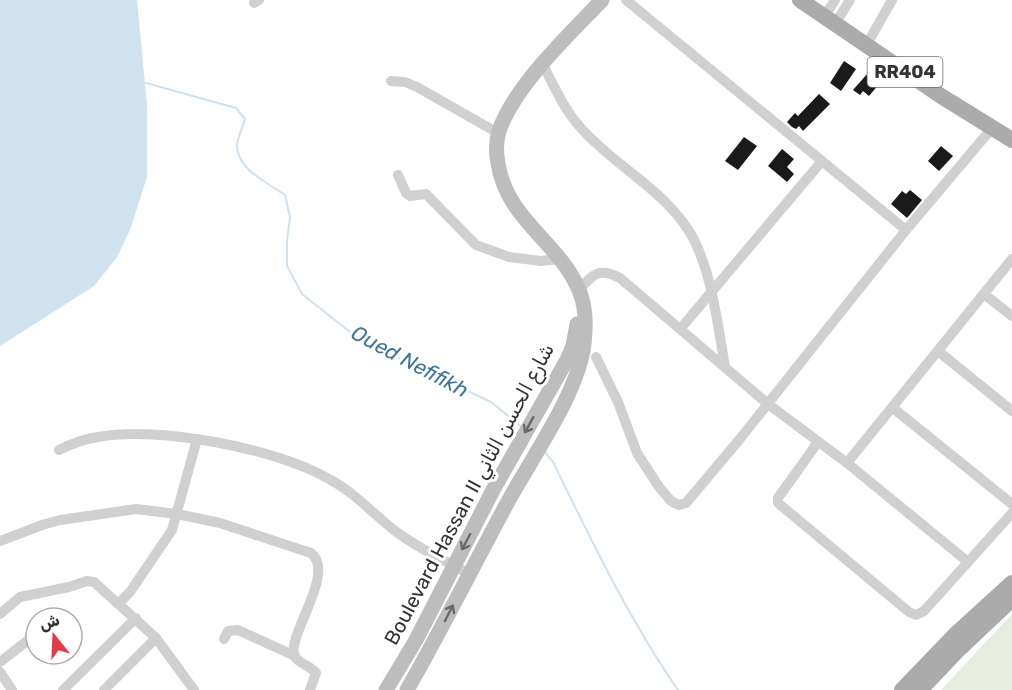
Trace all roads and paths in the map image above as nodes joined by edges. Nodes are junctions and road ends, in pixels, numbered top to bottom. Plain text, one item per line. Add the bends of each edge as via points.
1 (602, 0) edge
2 (626, 0) edge
3 (800, 0) edge
4 (835, 0) edge
5 (850, 0) edge
6 (892, 0) edge
7 (830, 20) junction
8 (866, 45) junction
9 (543, 64) junction
10 (390, 81) dead end
11 (498, 133) junction
12 (1006, 133) edge
13 (822, 161) junction
14 (398, 175) dead end
15 (906, 230) junction
16 (559, 259) junction
17 (1012, 259) edge
18 (579, 290) junction
19 (710, 293) junction
20 (984, 294) junction
21 (1012, 316) edge
22 (681, 328) junction
23 (938, 351) junction
24 (596, 357) dead end
25 (725, 367) junction
26 (768, 404) junction
27 (893, 408) junction
28 (1012, 411) edge
29 (197, 439) junction
30 (818, 442) junction
31 (59, 450) dead end
32 (847, 463) junction
33 (1012, 504) edge
34 (1012, 513) edge
35 (177, 514) junction
36 (0, 541) edge
37 (968, 562) junction
38 (454, 566) junction
39 (469, 574) junction
40 (1012, 583) edge
41 (1012, 600) edge
42 (119, 603) junction
43 (0, 614) edge
44 (136, 618) junction
45 (156, 638) junction
46 (224, 639) dead end
47 (24, 643) edge
48 (295, 656) junction
49 (0, 662) edge
50 (0, 672) edge
51 (12, 690) edge
52 (63, 690) edge
53 (104, 690) edge
54 (194, 690) edge
55 (310, 690) edge
56 (386, 690) edge
57 (408, 690) edge
58 (902, 690) edge
59 (920, 690) edge

1 - 9 main road
2 - 13 street
3 - 7 main road, RR404
4 - 7 street
5 - 7 street
6 - 8 street
7 - 8 main road, RR404
8 - 12 main road, RR404 via 940,96
9 - 11 main road via 513,104
9 - 19 street via 580,128 681,220 698,248
10 - 11 street via 417,87
11 - 16 main road via 497,159 507,194
12 - 15 street
13 - 15 street
13 - 19 street
14 - 16 street via 406,193 426,194 476,245 509,257
15 - 26 street
16 - 18 main road
17 - 20 street
18 - 22 street via 595,274 611,273
18 -> 38 main road, Boulevard Hassan II شارع الحسن الثاني via 573,346
18 - 39 main road, Boulevard Hassan II شارع الحسن الثاني via 585,342 579,369
19 - 22 street
19 - 25 street
20 - 21 street
20 - 23 street
22 - 25 street
23 - 27 street
23 - 28 street
24 - 26 street via 637,453 659,487 679,505 686,503 702,485
25 - 26 street
26 - 30 street
27 - 32 street
27 - 33 street
29 - 31 street via 114,435 87,439
29 - 35 street
29 - 38 street via 271,456 330,479 396,532
30 - 32 street
30 - 37 street via 778,503 909,612 921,614
32 - 37 street
34 - 37 street
35 - 36 street via 120,510 51,522
35 - 42 street via 170,535
35 - 48 street via 315,555 315,590
38 - 39 street
38 - 56 main road, Boulevard Hassan II شارع الحسن الثاني
57 -> 39 main road, Boulevard Hassan II شارع الحسن الثاني
40 - 58 main road
41 - 59 main road
42 - 43 street via 99,585 87,581 20,597
42 - 44 street
44 - 45 street
44 - 52 street
45 - 53 street
45 - 54 street
46 - 48 street via 228,631 238,630
47 - 49 street
48 - 55 street via 315,673
50 - 51 street

